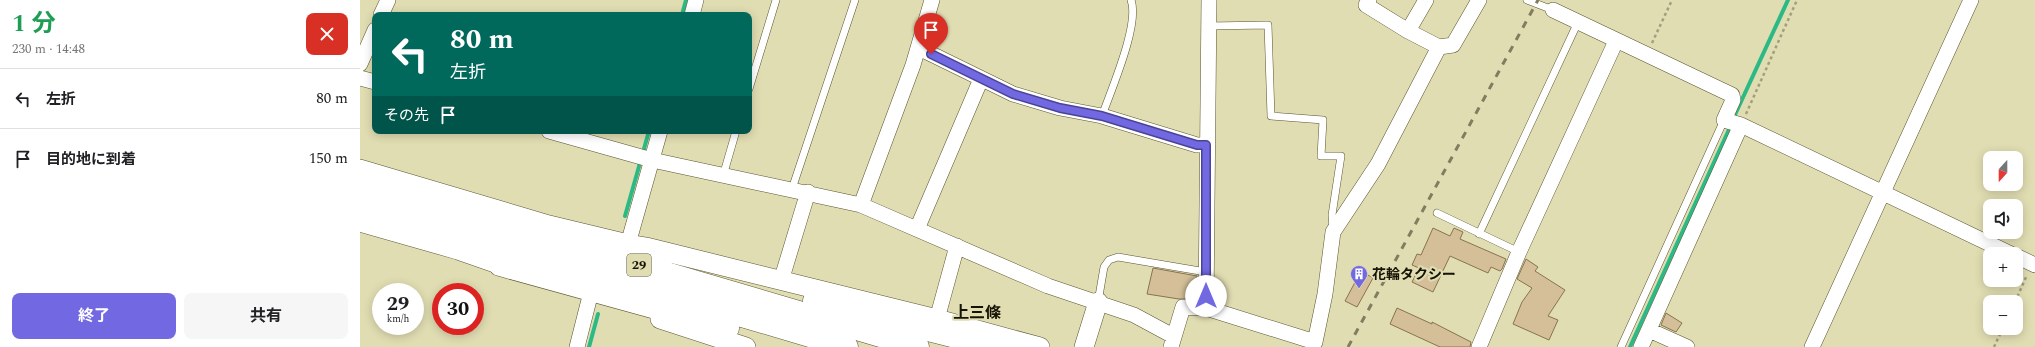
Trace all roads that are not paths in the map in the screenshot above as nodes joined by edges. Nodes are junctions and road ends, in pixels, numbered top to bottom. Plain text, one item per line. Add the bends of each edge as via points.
1 (388, 0) edge
2 (696, 0) edge
3 (776, 0) edge
4 (855, 0) edge
5 (932, 0) edge
6 (1132, 0) edge
7 (1209, 0) edge
8 (1369, 0) edge
9 (1426, 0) edge
10 (1479, 0) edge
11 (1527, 0) edge
12 (1971, 0) edge
13 (1552, 10) joint
14 (382, 12) edge
15 (693, 12) edge
16 (1578, 22) junction
17 (1208, 26) junction
18 (1408, 31) junction
19 (372, 37) edge
20 (1616, 41) junction
21 (1439, 47) junction
22 (919, 48) junction
23 (360, 64) edge
24 (360, 78) edge
25 (752, 79) edge
26 (981, 79) junction
27 (372, 81) edge
28 (1102, 116) junction
29 (1724, 120) junction
30 (1741, 125) junction
31 (560, 134) edge
32 (658, 134) edge
33 (735, 134) edge
34 (1206, 145) junction
35 (645, 158) junction
36 (360, 169) edge
37 (723, 176) junction
38 (360, 184) edge
39 (792, 189) junction
40 (808, 192) junction
41 (1883, 194) junction
42 (360, 203) edge
43 (861, 205) junction
44 (1437, 213) dead end
45 (360, 222) edge
46 (917, 229) junction
47 (1333, 232) junction
48 (1479, 234) junction
49 (628, 244) junction
50 (957, 246) junction
51 (1996, 247) edge
52 (1519, 252) junction
53 (2023, 260) edge
54 (500, 265) joint
55 (2034, 265) edge
56 (1206, 272) junction
57 (777, 285) junction
58 (589, 292) junction
59 (1098, 302) junction
60 (1206, 308) junction
61 (937, 319) junction
62 (1649, 330) junction
63 (752, 342) edge
64 (1172, 342) edge
65 (577, 347) edge
66 (794, 347) edge
67 (847, 347) edge
68 (918, 347) edge
69 (995, 347) edge
70 (1040, 347) edge
71 (1084, 347) edge
72 (1478, 347) edge
73 (1621, 347) edge
74 (1641, 347) edge
75 (1687, 347) edge
76 (1812, 347) edge

1 - 14 street
2 - 15 street
3 - 25 lane
4 - 39 lane
5 - 22 street
6 - 28 lane via 1134,8 1128,37
7 - 17 street
8 - 18 street via 1366,5
9 - 18 street
10 - 21 street via 1453,45
11 - 13 lane
12 - 41 street
13 - 16 street
16 - 20 street
16 - 48 lane
17 - 34 street
17 - 47 lane via 1268,25 1270,116 1323,120 1322,156 1340,156 1332,215
18 - 21 street
19 - 23 street
20 - 29 street via 1732,95 1733,100
20 - 52 street
21 - 47 street via 1378,164
22 - 26 street
22 - 43 street
24 - 27 street
26 - 28 street via 1013,94 1060,108
26 - 46 street
28 - 34 street via 1197,145
29 - 30 street
29 - 73 lane
30 - 41 street
30 - 62 street
31 - 35 street
32 - 35 street
33 - 37 lane
34 - 56 street
35 - 37 street
35 - 49 street
36 - 49 street via 549,225
37 - 39 street
38 - 68 highway, 29
39 - 40 street
40 - 43 street
40 - 57 street
41 - 51 street
41 - 76 street
42 - 67 highway, 29
43 - 46 street
44 - 48 lane
45 - 54 street via 458,250
46 - 50 street
47 - 60 street via 1325,294 1315,342
48 - 52 lane
49 - 57 highway via 646,254
50 - 59 street via 1048,286
50 - 61 street
52 - 72 street
53 - 55 street
54 - 58 highway
56 - 59 lane via 1118,257 1109,260 1104,267
56 - 60 street
57 - 61 street
57 - 69 highway
58 - 63 highway
58 - 65 street
59 - 64 street via 1134,315
59 - 71 street
60 - 64 street via 1183,307
61 - 70 street
62 - 74 street
62 - 75 street
63 - 66 highway

